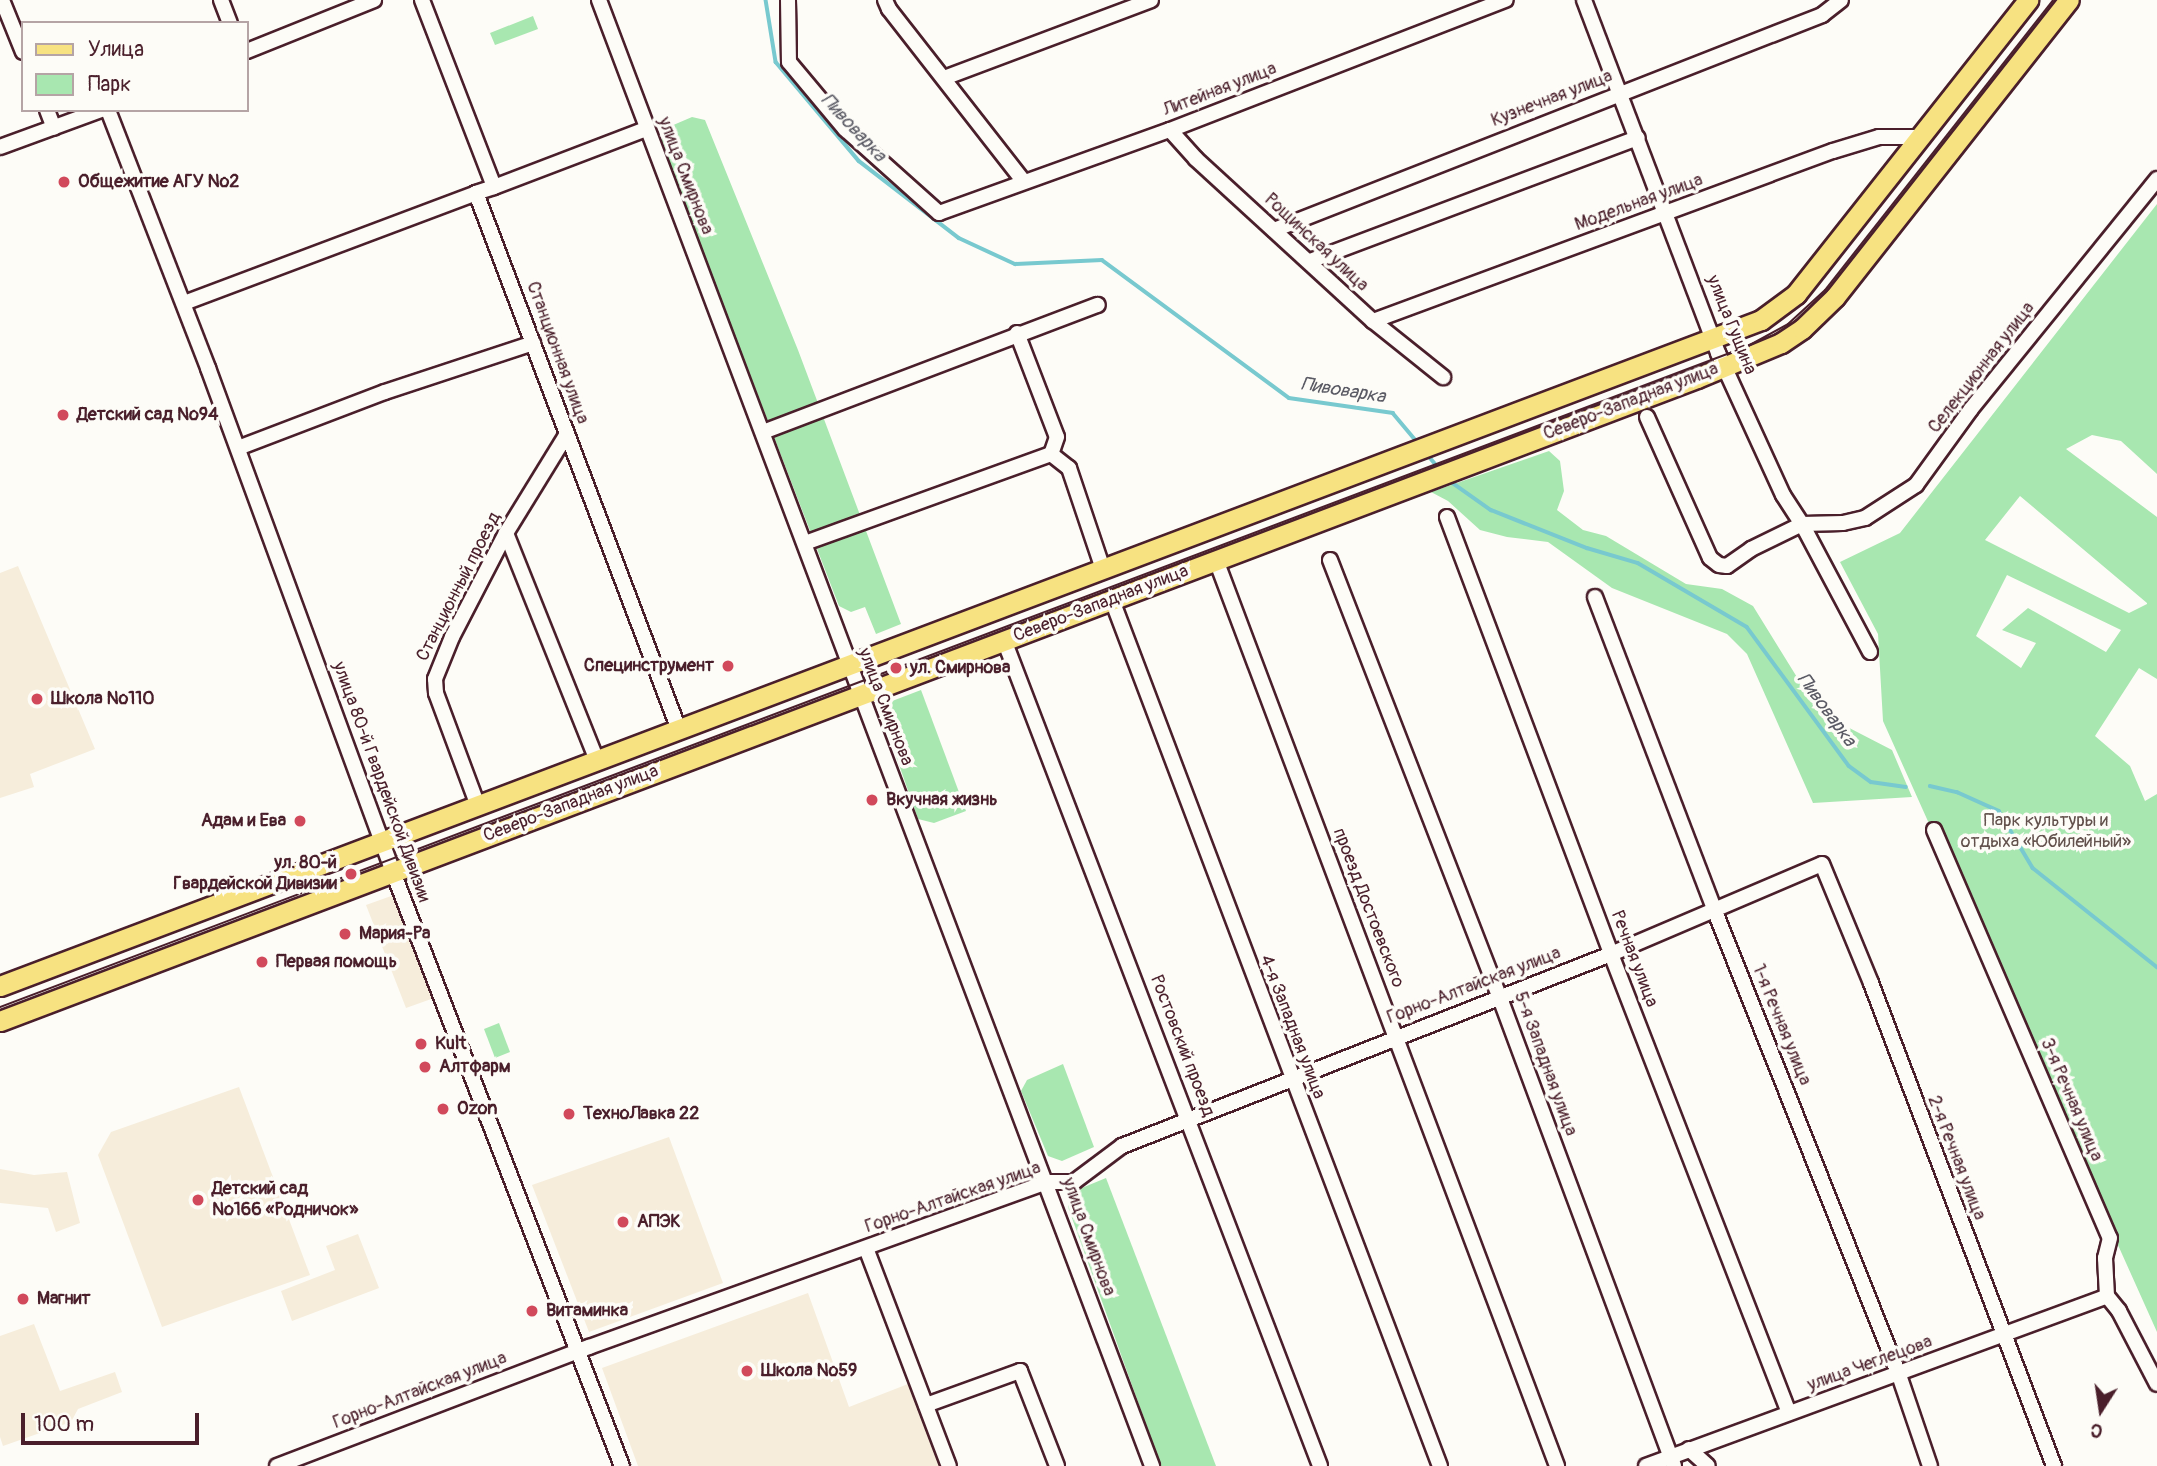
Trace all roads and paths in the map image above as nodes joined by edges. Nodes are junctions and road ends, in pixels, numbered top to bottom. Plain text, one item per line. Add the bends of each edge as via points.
1 (2, 0) edge
2 (221, 0) edge
3 (374, 0) edge
4 (422, 0) edge
5 (598, 0) edge
6 (788, 0) edge
7 (885, 0) edge
8 (1151, 0) edge
9 (1506, 0) edge
10 (1584, 0) edge
11 (1841, 0) edge
12 (2028, 0) edge
13 (2069, 0) edge
14 (229, 21) edge
15 (21, 47) edge
16 (248, 51) edge
17 (944, 78) junction
18 (1620, 93) junction
19 (48, 112) edge
20 (96, 112) edge
21 (109, 112) edge
22 (54, 128) junction
23 (646, 129) junction
24 (1170, 130) junction
25 (1921, 136) junction
26 (1638, 138) junction
27 (0, 147) edge
28 (2157, 179) edge
29 (1024, 182) junction
30 (494, 187) junction
31 (476, 193) junction
32 (1668, 213) junction
33 (1274, 230) junction
34 (1310, 261) junction
35 (184, 303) junction
36 (1098, 305) dead end
37 (1373, 321) junction
38 (1017, 333) junction
39 (1712, 338) junction
40 (533, 343) junction
41 (1725, 366) junction
42 (1443, 377) dead end
43 (1647, 417) dead end
44 (763, 432) junction
45 (566, 434) junction
46 (238, 448) junction
47 (1051, 454) junction
48 (1447, 517) dead end
49 (1802, 524) junction
50 (506, 533) junction
51 (804, 543) junction
52 (1330, 559) dead end
53 (1216, 560) junction
54 (1103, 569) junction
55 (1595, 597) dead end
56 (1112, 600) junction
57 (1004, 640) junction
58 (1870, 652) dead end
59 (848, 665) junction
60 (861, 695) junction
61 (679, 730) junction
62 (597, 761) junction
63 (478, 806) junction
64 (1934, 830) dead end
65 (382, 842) junction
66 (1822, 864) joint
67 (393, 872) junction
68 (1714, 909) junction
69 (1611, 954) junction
70 (0, 986) edge
71 (1500, 998) junction
72 (0, 1020) edge
73 (1396, 1037) junction
74 (1290, 1077) junction
75 (1190, 1121) junction
76 (1047, 1182) junction
77 (866, 1248) junction
78 (2106, 1296) junction
79 (2003, 1335) junction
80 (579, 1351) junction
81 (1899, 1375) junction
82 (2157, 1384) edge
83 (926, 1405) junction
84 (1789, 1413) junction
85 (1689, 1449) junction
86 (1672, 1462) edge
87 (277, 1466) edge
88 (622, 1466) edge
89 (949, 1466) edge
90 (1057, 1466) edge
91 (1152, 1466) edge
92 (1320, 1466) edge
93 (1440, 1466) edge
94 (1557, 1466) edge
95 (1646, 1466) edge
96 (1708, 1466) edge
97 (1930, 1466) edge
98 (2054, 1466) edge

1 - 15 street
2 - 14 street
3 - 16 street
4 - 30 street
5 - 23 street, улица Смирнова
6 - 29 street, Литейная улица via 789,62 845,129 939,214
7 - 17 street
8 - 17 street
9 - 24 street, Литейная улица
10 - 18 street, улица Гущина
11 - 18 street, Кузнечная улица via 1822,15
12 - 25 main road, Северо-Западная улица
13 - 41 main road, Северо-Западная улица via 1820,314 1781,344
17 - 29 street
18 - 26 street, улица Гущина
18 - 33 street, Кузнечная улица
19 - 22 street
20 - 22 street
21 - 35 street, улица 80-й Гвардейской Дивизии
22 - 27 street
23 - 30 street
23 - 44 street, улица Смирнова
24 - 29 street, Литейная улица
24 - 33 street, Рощинская улица
25 - 32 street, Модельная улица via 1879,137
25 - 39 main road, Северо-Западная улица via 1796,294 1761,320
26 - 32 street, улица Гущина
26 - 34 street
28 - 49 street, Селекционная улица via 1971,409 1916,485 1865,518
30 - 31 street
31 - 35 street
31 - 40 street, Станционная улица
32 - 37 street, Модельная улица
32 - 39 street, улица Гущина
33 - 34 street, Рощинская улица
34 - 37 street, Рощинская улица
35 - 46 street, улица 80-й Гвардейской Дивизии
36 - 38 street
37 - 42 street, Рощинская улица
38 - 44 street
38 - 47 street via 1057,438
39 - 41 street, улица Гущина
39 - 54 main road, Северо-Западная улица
40 - 45 street, Станционная улица
40 - 46 street
41 - 49 street, улица Гущина via 1783,495
41 - 53 main road, Северо-Западная улица
43 - 49 street via 1710,558 1719,565 1727,566 1751,548
44 - 51 street, улица Смирнова
45 - 50 street, Станционный проезд
45 - 61 street, Станционная улица
46 - 65 street, улица 80-й Гвардейской Дивизии
47 - 51 street
47 - 54 street via 1069,468
48 - 69 street, Речная улица
49 - 58 street, улица Гущина
50 - 62 street
50 - 63 street, Станционный проезд via 452,636 435,679 436,693
51 - 59 street, улица Смирнова
52 - 71 street, 5-я Западная улица
53 - 56 main road, Северо-Западная улица
53 - 73 street, проезд Достоевского
54 - 59 main road, Северо-Западная улица
55 - 68 street, 1-я Речная улица
56 - 57 main road, Северо-Западная улица
56 - 74 street, 4-я Западная улица
57 - 60 main road, Северо-Западная улица
57 - 75 street, Ростовский проезд
59 - 60 street, улица Смирнова
59 - 61 main road, Северо-Западная улица
60 - 67 main road, Северо-Западная улица
60 - 76 street, улица Смирнова
61 - 62 main road, Северо-Западная улица
62 - 63 main road, Северо-Западная улица
63 - 65 main road, Северо-Западная улица
64 - 78 street, 3-я Речная улица via 2110,1238 2105,1258
65 - 67 street, улица 80-й Гвардейской Дивизии
65 - 70 main road, Северо-Западная улица
66 - 68 street, Горно-Алтайская улица
66 - 79 street, 2-я Речная улица
67 - 72 main road, Северо-Западная улица
67 - 80 street, улица 80-й Гвардейской Дивизии
68 - 69 street, Горно-Алтайская улица
68 - 81 street, 1-я Речная улица
69 - 71 street, Горно-Алтайская улица
69 - 84 street, Речная улица
71 - 73 street, Горно-Алтайская улица
71 - 86 street, 5-я Западная улица
73 - 74 street, Горно-Алтайская улица
73 - 94 street, проезд Достоевского
74 - 75 street, Горно-Алтайская улица
74 - 93 street, 4-я Западная улица
75 - 76 street, Горно-Алтайская улица via 1122,1146 1074,1182
75 - 92 street, Ростовский проезд
76 - 77 street, Горно-Алтайская улица
76 - 91 street, улица Смирнова
77 - 80 street, Горно-Алтайская улица
77 - 83 street
78 - 79 street, улица Чеглецова
78 - 82 street via 2119,1311
79 - 81 street, улица Чеглецова
79 - 98 street, 2-я Речная улица
80 - 87 street, Горно-Алтайская улица
80 - 88 street, улица 80-й Гвардейской Дивизии
81 - 84 street, улица Чеглецова
81 - 97 street, 1-я Речная улица
83 - 89 street
83 - 90 street via 1020,1371
84 - 85 street, улица Чеглецова
85 - 86 street, улица Чеглецова
85 - 96 street
86 - 95 street, улица Чеглецова

